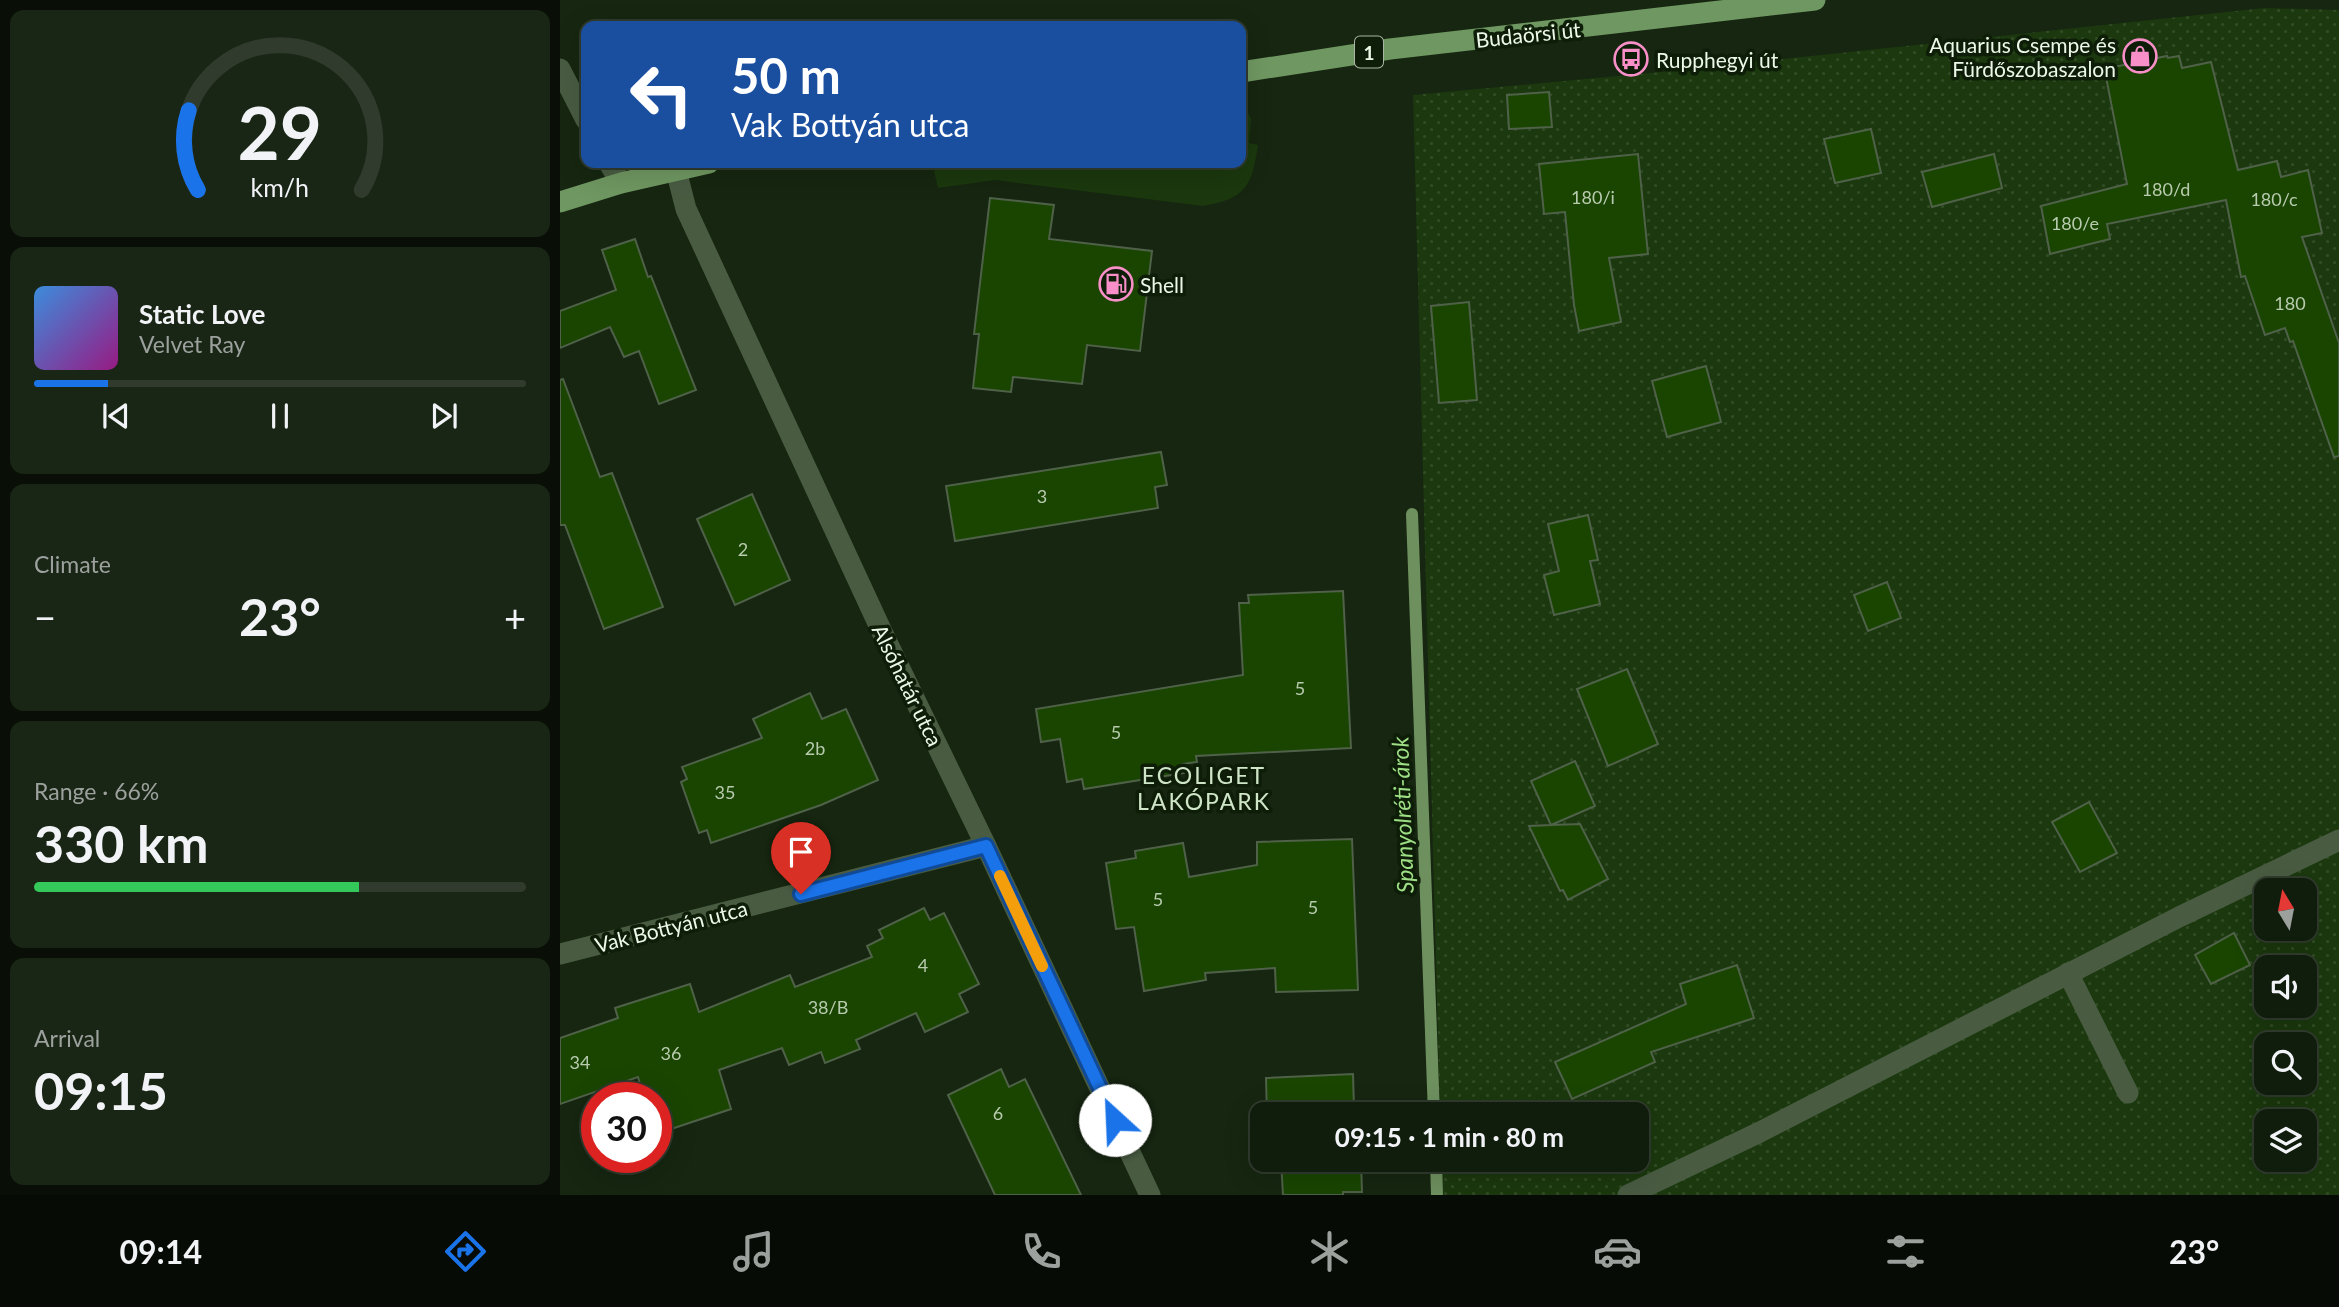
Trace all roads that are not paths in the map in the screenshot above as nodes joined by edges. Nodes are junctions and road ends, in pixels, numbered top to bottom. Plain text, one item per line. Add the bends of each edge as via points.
1 (1815, 0) edge
2 (560, 69) edge
3 (1246, 71) edge
4 (581, 110) edge
5 (612, 168) edge
6 (685, 168) edge
7 (676, 170) junction
8 (621, 183) junction
9 (560, 202) edge
10 (2339, 840) edge
11 (986, 846) junction
12 (560, 954) edge
13 (2068, 973) junction
14 (2128, 1093) dead end
15 (1150, 1195) edge
16 (1628, 1195) edge

1 - 3 main road, Budaörsi út / 1 via 1390,49
2 - 4 street
5 - 8 street
6 - 7 main road
7 - 8 main road
7 - 11 street, Alsóhatár utca via 686,209
8 - 9 main road
10 - 13 street
11 - 12 street, Vak Bottyán utca
11 - 15 street, Alsóhatár utca
13 - 14 street
13 - 16 street

